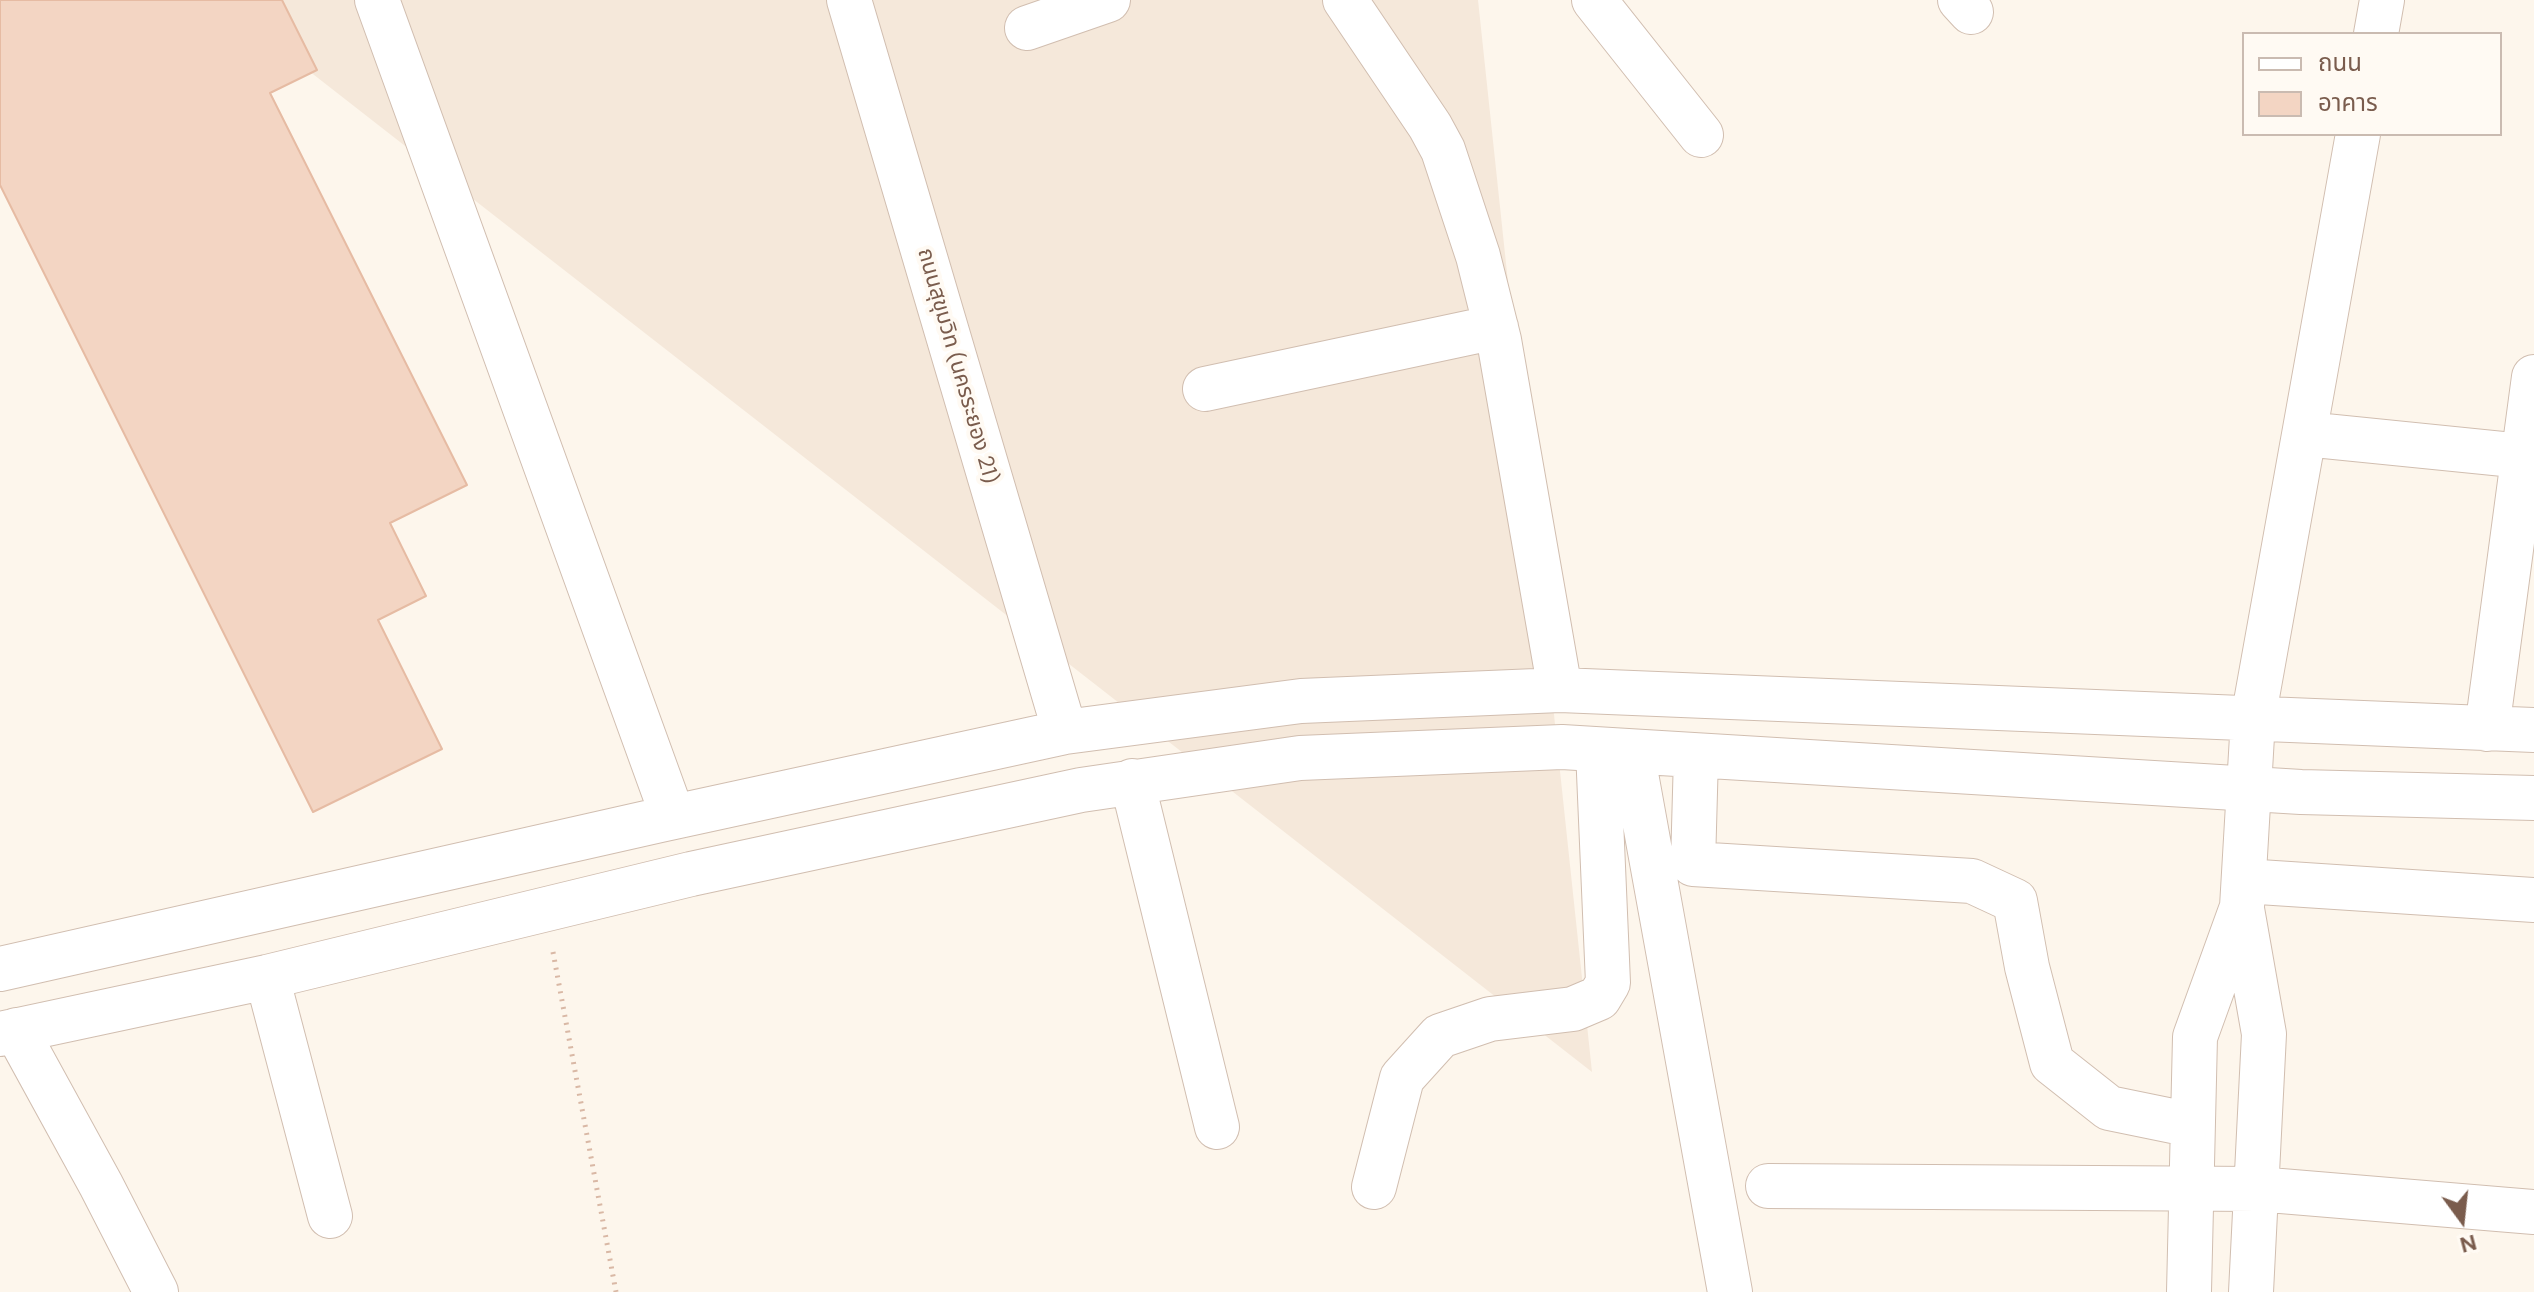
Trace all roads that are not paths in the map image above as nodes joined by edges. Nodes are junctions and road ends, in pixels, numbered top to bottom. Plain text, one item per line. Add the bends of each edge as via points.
1 (377, 0) edge
2 (849, 0) edge
3 (1108, 0) edge
4 (1345, 0) edge
5 (1594, 0) edge
6 (2382, 0) edge
7 (1027, 28) dead end
8 (2376, 32) edge
9 (1701, 135) dead end
10 (2358, 136) edge
11 (1496, 327) junction
12 (2534, 377) edge
13 (1205, 389) dead end
14 (2305, 434) junction
15 (2529, 456) edge
16 (2518, 622) edge
17 (1560, 690) junction
18 (2253, 719) junction
19 (2487, 729) junction
20 (2534, 730) edge
21 (1065, 732) junction
22 (1615, 751) junction
23 (1696, 756) junction
24 (1132, 781) junction
25 (2249, 789) junction
26 (2534, 798) edge
27 (666, 818) junction
28 (678, 877) junction
29 (2243, 894) junction
30 (2534, 900) edge
31 (0, 969) edge
32 (267, 977) junction
33 (8, 1032) edge
34 (2192, 1125) junction
35 (1217, 1127) dead end
36 (1768, 1186) dead end
37 (1374, 1187) dead end
38 (2190, 1188) junction
39 (2257, 1189) junction
40 (2534, 1212) edge
41 (330, 1216) dead end
42 (156, 1292) edge
43 (1730, 1292) edge
44 (2189, 1292) edge
45 (2251, 1292) edge

1 - 27 street
2 - 21 street, ถนนสุขุมวิท (นครระยอง 21)
3 - 7 street
4 - 11 street via 1443,150
5 - 9 street
6 - 8 street
10 - 14 street
11 - 13 street
11 - 17 street
12 - 15 street
14 - 15 street
14 - 18 street
15 - 16 street
16 - 19 street
17 - 18 street
17 - 21 street via 1301,701
18 - 19 street
18 - 25 street
19 - 20 street
21 - 27 street
22 - 23 street
22 - 24 street via 1562,747 1300,758
22 - 37 street via 1608,983 1599,998 1573,1009 1490,1019 1440,1036 1402,1078
22 - 43 street
23 - 25 street
23 - 34 street via 1693,864 1972,881 2015,901 2052,1063 2109,1108
24 - 28 street
24 - 35 street
25 - 26 street
25 - 29 street
27 - 28 street
27 - 31 street
28 - 32 street
29 - 30 street
29 - 34 street via 2195,1037
29 - 39 street via 2264,1034
32 - 33 street
32 - 41 street
33 - 42 street via 101,1185
34 - 38 street
36 - 38 street
38 - 39 street
38 - 44 street
39 - 40 street
39 - 45 street

